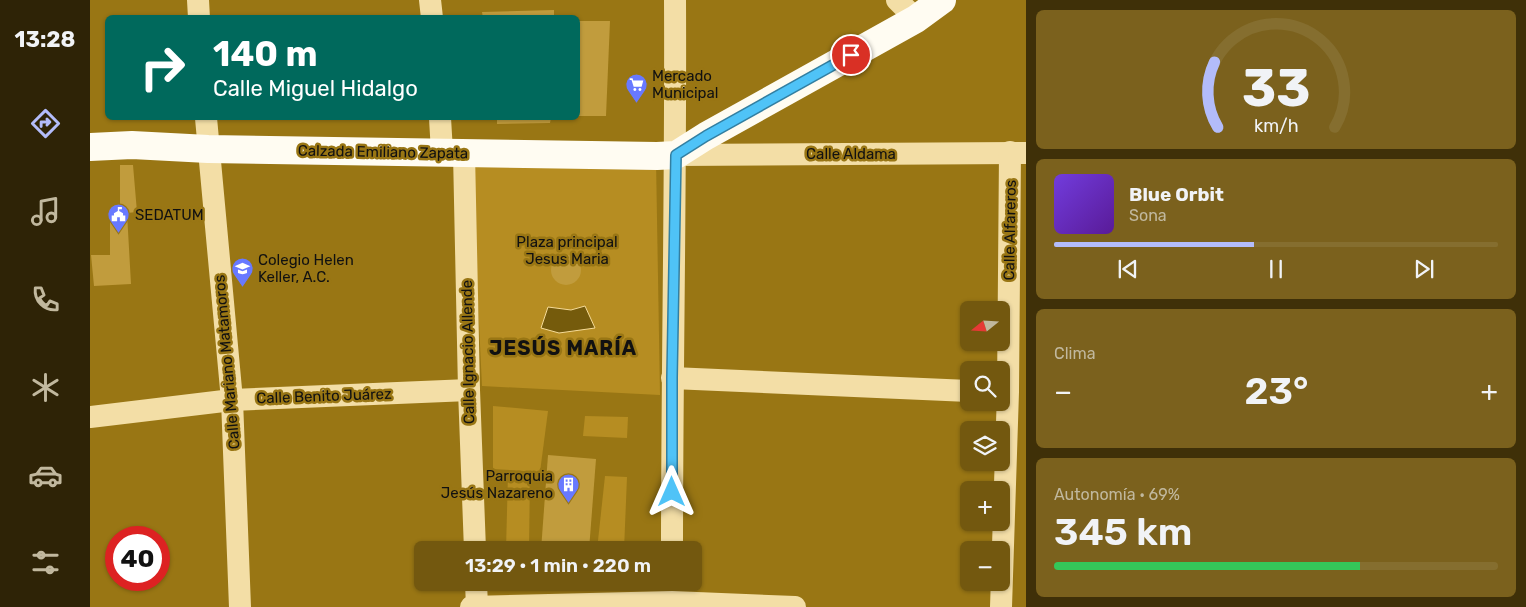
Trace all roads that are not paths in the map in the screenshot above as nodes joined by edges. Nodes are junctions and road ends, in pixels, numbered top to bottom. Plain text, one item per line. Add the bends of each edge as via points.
1 (198, 0) edge
2 (430, 0) edge
3 (675, 0) edge
4 (897, 0) edge
5 (942, 0) edge
6 (199, 15) edge
7 (432, 15) edge
8 (916, 19) junction
9 (206, 120) edge
10 (441, 120) edge
11 (90, 147) edge
12 (208, 149) junction
13 (1018, 152) edge
14 (453, 153) junction
15 (676, 155) junction
16 (672, 378) junction
17 (469, 390) junction
18 (960, 390) edge
19 (1012, 392) edge
20 (232, 400) junction
21 (90, 417) edge
22 (475, 541) edge
23 (672, 541) edge
24 (476, 591) edge
25 (672, 597) edge
26 (240, 607) edge
27 (475, 607) edge
28 (795, 607) edge
29 (1001, 607) edge

1 - 6 street
2 - 7 street
3 - 15 street
4 - 8 street
5 - 8 main road
8 - 15 main road
9 - 12 street, Calle Mariano Matamoros
10 - 14 street, Calle Ignacio Allende
11 - 12 main road, Calzada Emiliano Zapata via 132,145
12 - 14 main road, Calzada Emiliano Zapata
12 - 20 street, Calle Mariano Matamoros
13 - 15 street, Calle Aldama
13 - 19 street, Calle Alfareros
14 - 15 main road, Calzada Emiliano Zapata
14 - 17 street, Calle Ignacio Allende
15 - 16 street
16 - 18 street
16 - 23 street
17 - 20 street, Calle Benito Juárez
17 - 22 street, Calle Ignacio Allende
19 - 29 street, Calle Alfareros
20 - 21 street, Calle Benito Juárez
20 - 26 street, Calle Mariano Matamoros
24 - 27 street
25 - 27 street
25 - 28 street

